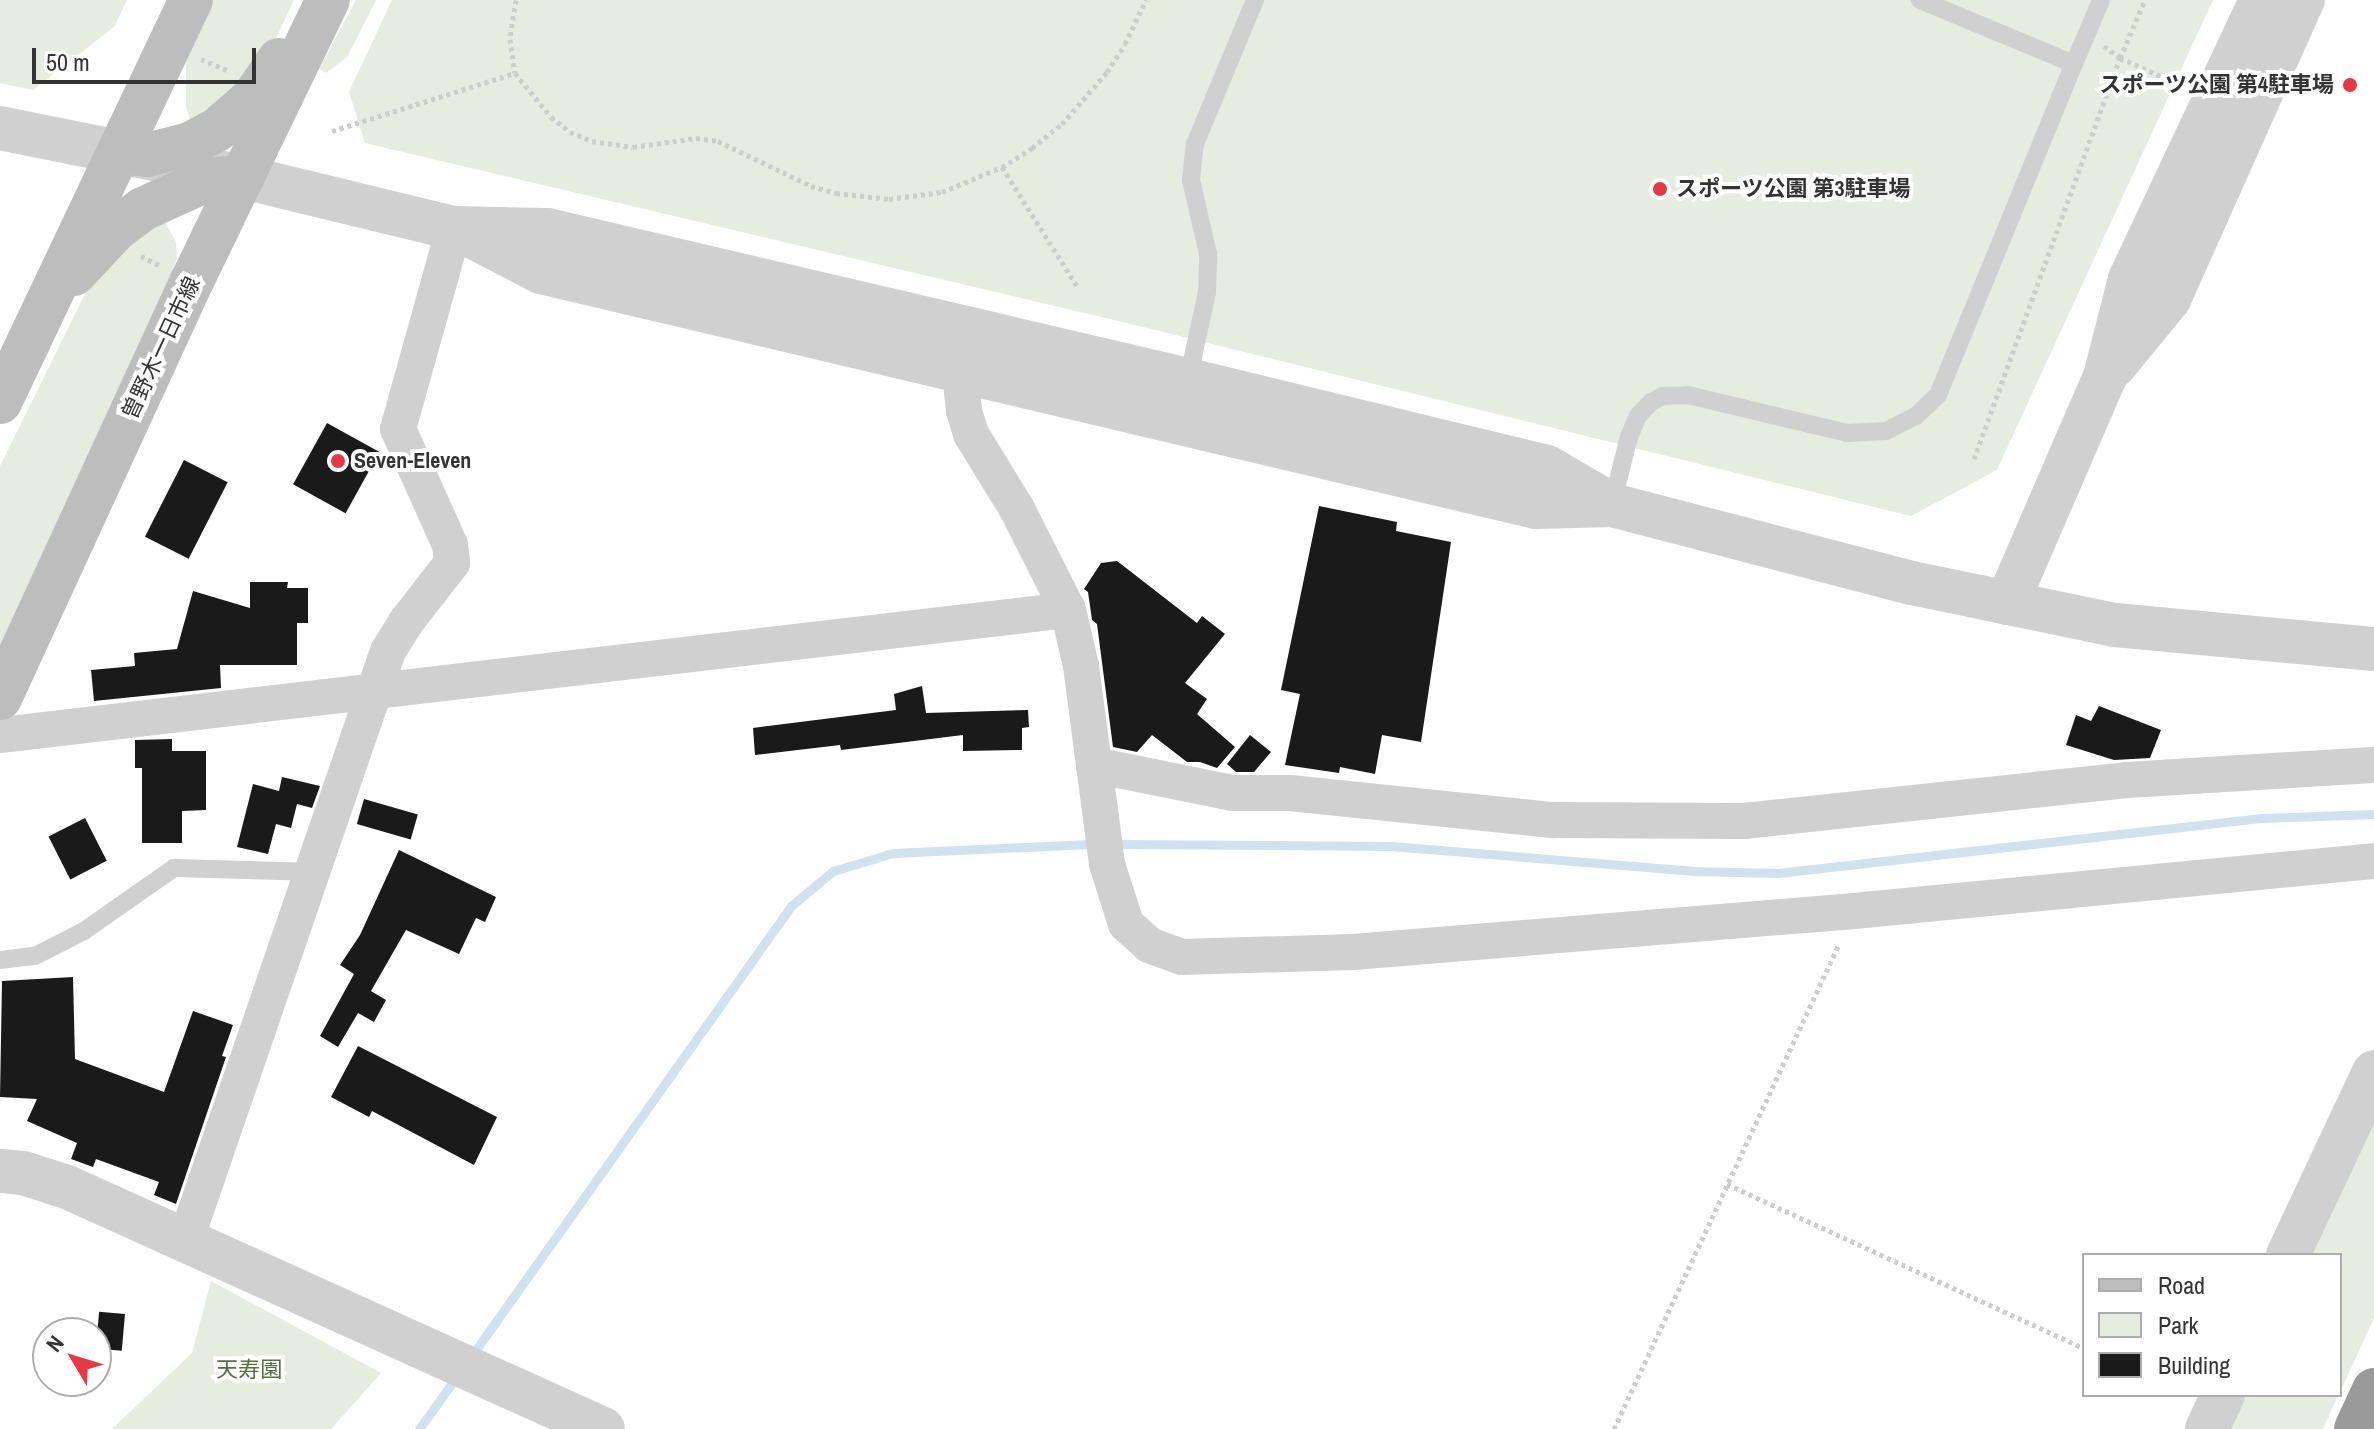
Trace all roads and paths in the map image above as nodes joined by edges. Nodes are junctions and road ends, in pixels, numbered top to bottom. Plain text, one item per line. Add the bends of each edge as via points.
1 (191, 0) edge
2 (516, 0) edge
3 (1146, 0) edge
4 (1255, 0) edge
5 (1920, 0) edge
6 (2101, 0) edge
7 (2145, 0) edge
8 (2261, 0) edge
9 (2303, 0) edge
10 (325, 7) edge
11 (2085, 37) junction
12 (199, 58) dead end
13 (2120, 58) junction
14 (2074, 64) junction
15 (515, 73) junction
16 (239, 76) dead end
17 (2172, 81) dead end
18 (0, 128) edge
19 (332, 131) dead end
20 (119, 152) junction
21 (1002, 167) junction
22 (243, 177) junction
23 (454, 228) junction
24 (139, 255) dead end
25 (175, 273) dead end
26 (1077, 286) dead end
27 (50, 297) junction
28 (955, 327) junction
29 (960, 370) junction
30 (2105, 377) junction
31 (1188, 380) junction
32 (0, 402) edge
33 (1974, 459) dead end
34 (1612, 505) junction
35 (2007, 603) junction
36 (1068, 610) junction
37 (2374, 649) edge
38 (375, 691) junction
39 (0, 698) edge
40 (0, 735) edge
41 (2374, 765) edge
42 (1095, 771) junction
43 (2374, 861) edge
44 (314, 872) junction
45 (1854, 911) junction
46 (0, 960) edge
47 (2374, 1072) edge
48 (0, 1171) edge
49 (1727, 1184) junction
50 (185, 1242) junction
51 (2289, 1253) edge
52 (2082, 1347) edge
53 (2374, 1390) edge
54 (2222, 1397) edge
55 (603, 1429) edge
56 (1614, 1429) edge
57 (2207, 1429) edge
58 (2356, 1429) edge

1 - 20 main road
2 - 15 path via 510,39
3 - 21 path via 1125,44 1086,98 1062,124
4 - 31 lane via 1195,144 1191,180 1208,254 1207,292
5 - 14 lane
6 - 11 lane
7 - 13 path
8 - 30 street via 2130,279
9 - 30 street via 2169,299
10 - 20 main road via 272,67 253,98 218,129 190,144 147,155
10 - 22 main road, 曽野木一日市線
11 - 13 path
11 - 14 lane
12 - 16 path
13 - 17 path
13 - 33 path
14 - 34 lane via 1938,395 1916,416 1886,431 1847,433 1688,395 1663,396 1638,416
15 - 19 path
15 - 21 path via 551,117 592,141 633,147 696,138 718,141 836,193 912,199
18 - 20 street
20 - 22 street
20 - 27 main road
21 - 26 path
22 - 23 street
22 - 27 main road via 207,180 143,209
22 - 39 main road, 曽野木一日市線
23 - 28 street via 547,230
23 - 29 street via 541,272
23 - 38 street via 398,429 450,545 452,563 388,651
24 - 25 path
27 - 32 main road
28 - 29 street
28 - 31 street
29 - 34 street via 1536,507
29 - 36 street via 971,434 1017,509
30 - 35 street
31 - 34 street via 1547,467
34 - 35 street
35 - 37 street via 2115,625
36 - 38 street
36 - 42 street
38 - 40 street
38 - 44 street
41 - 42 street via 2127,780 1744,821 1553,820 1290,793 1233,793
42 - 45 street via 1107,864 1126,924 1149,945 1182,957 1353,952
43 - 45 street
44 - 46 lane via 174,868 84,931 35,956
44 - 50 street
45 - 49 path
47 - 51 street
48 - 50 street via 67,1187
49 - 52 path
49 - 56 path
50 - 55 street
53 - 58 highway
54 - 57 street

